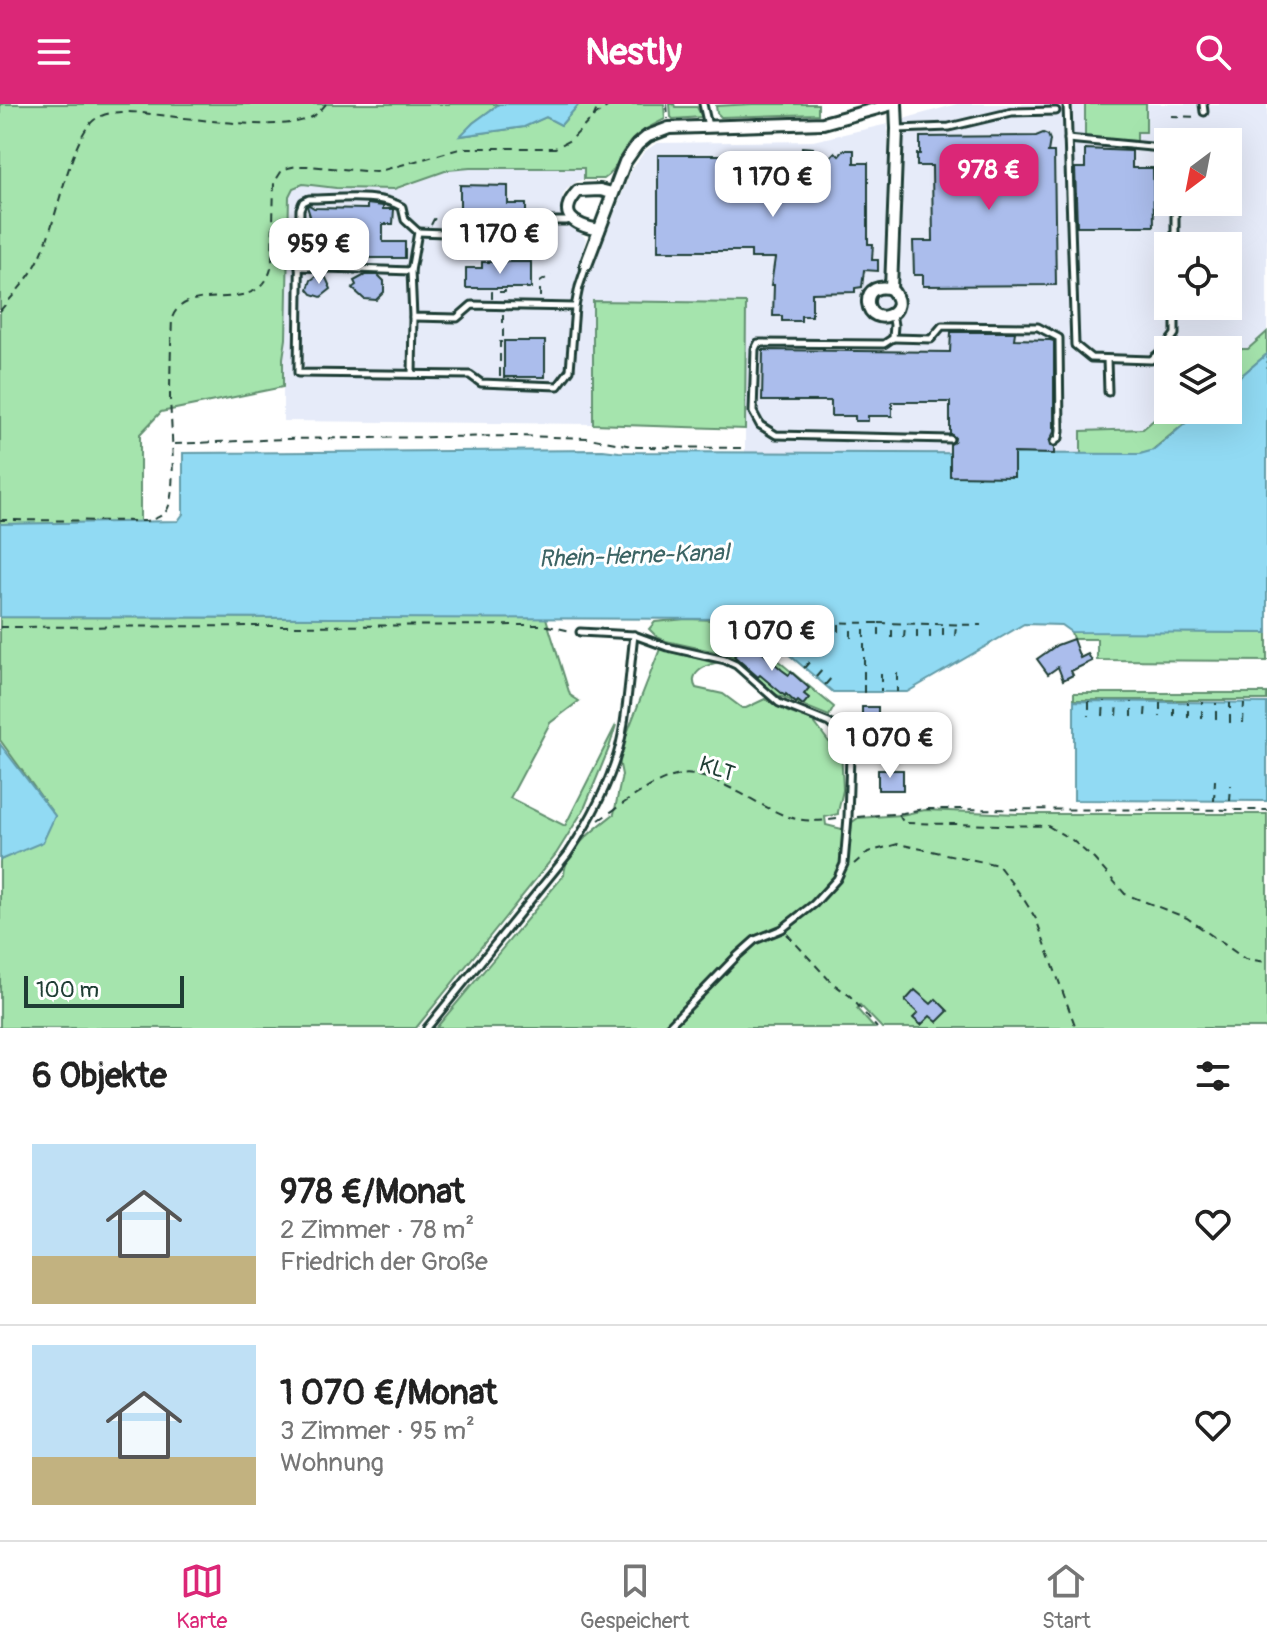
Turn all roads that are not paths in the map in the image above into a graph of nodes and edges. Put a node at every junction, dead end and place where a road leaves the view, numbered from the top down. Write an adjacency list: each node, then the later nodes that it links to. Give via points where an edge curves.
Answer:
1 (703, 104): 7 (lane)
2 (895, 104): 7 (street, via 823,123); 8 (street)
3 (1067, 104): 9 (lane)
4 (1203, 104): 6 (lane)
5 (1056, 111): 8 (lane)
6 (1204, 115)
7 (708, 126): 11 (street, via 669,128 648,136 625,162)
8 (897, 129): 20 (street)
9 (1068, 139): 10 (lane); 26 (lane, via 1075,345 1091,358)
10 (1154, 147)
11 (612, 193): 12 (street, via 578,191 567,208); 14 (street)
12 (571, 219): 13 (lane); 14 (street)
13 (526, 221)
14 (599, 230): 17 (street)
15 (418, 232): 16 (lane); 18 (lane, via 395,203 309,199 300,209); 19 (lane)
16 (471, 234)
17 (586, 265): 21 (lane)
18 (299, 267): 19 (lane); 27 (lane, via 298,373)
19 (411, 271): 23 (lane)
20 (891, 289): 22 (street, via 898,302); 22 (street, via 871,292 868,306 878,316)
21 (575, 307): 23 (lane, via 472,305 457,318); 27 (lane, via 570,370 558,386)
22 (892, 314): 25 (lane)
23 (413, 317): 27 (lane)
24 (1175, 320): 26 (lane, via 1175,334 1151,360)
25 (893, 338): 29 (lane, via 884,344 758,343 753,412 760,425 776,435); 30 (lane, via 931,339 942,326 956,326 1038,327 1059,338 1060,431)
26 (1107, 359): 28 (lane)
27 (412, 374)
28 (1108, 392)
29 (950, 439)
30 (1054, 442)
31 (580, 632): 32 (lane)
32 (634, 635): 33 (lane, via 622,737 584,829); 34 (lane, via 736,665 779,703 829,723 843,735 850,756 844,864 837,879 782,929 755,940)
33 (427, 1028)
34 (667, 1028)

